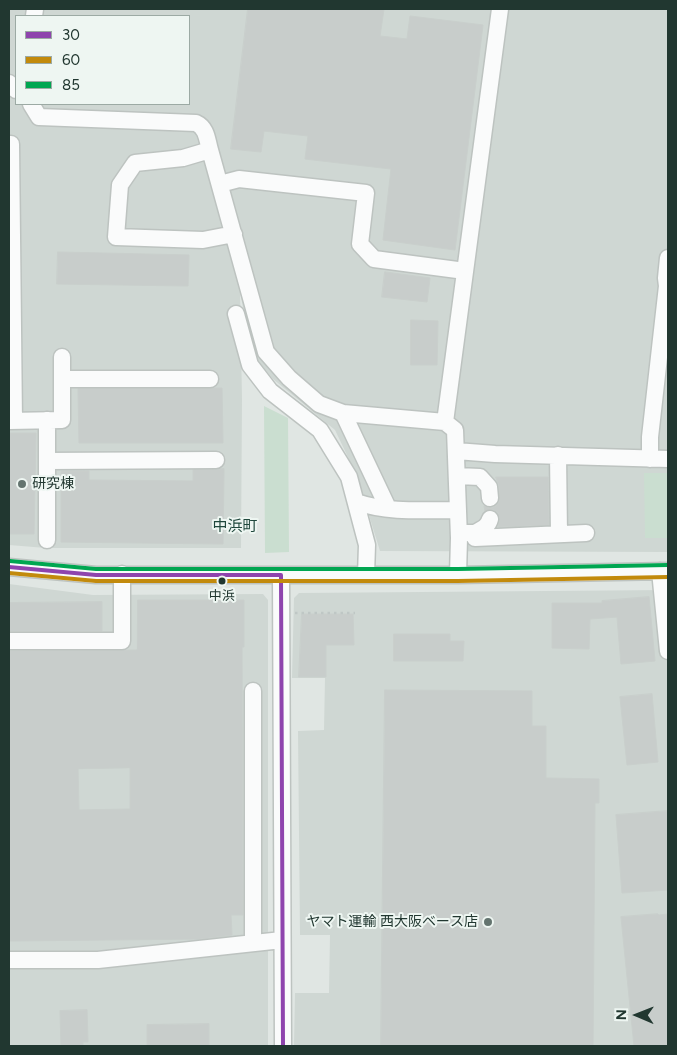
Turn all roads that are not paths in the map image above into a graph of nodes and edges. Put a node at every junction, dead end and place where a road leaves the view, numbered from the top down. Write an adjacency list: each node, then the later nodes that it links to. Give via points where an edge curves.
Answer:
1 (500, 9): 8 (street)
2 (32, 105): 4 (street, via 39,117 196,124 204,129)
3 (9, 144): 15 (street)
4 (210, 150): 5 (street); 6 (street, via 183,158 135,163 120,185 116,237 203,240)
5 (220, 184): 6 (street); 8 (street, via 239,179 366,194 360,244 374,260)
6 (234, 234): 13 (street, via 266,352 319,404)
7 (668, 258): 19 (street)
8 (465, 270): 16 (street)
9 (236, 314): 25 (street, via 250,365 270,391 320,430 348,477)
10 (62, 357): 11 (street)
11 (62, 379): 12 (street); 14 (street, via 62,420)
12 (210, 379)
13 (343, 412): 16 (street); 26 (street)
14 (47, 420): 15 (street); 22 (street)
15 (12, 421)
16 (446, 422): 17 (street, via 455,430)
17 (456, 451): 18 (street); 23 (street)
18 (558, 456): 19 (street); 31 (street)
19 (650, 459): 20 (street)
20 (668, 459)
21 (216, 460): 22 (street)
22 (47, 461): 32 (street)
23 (457, 476): 24 (street, via 480,477 489,487); 27 (street)
24 (490, 498)
25 (356, 502): 26 (street); 37 (street, via 367,545)
26 (388, 508): 27 (street)
27 (458, 510): 29 (street)
28 (490, 519): 29 (street, via 484,529)
29 (467, 533): 31 (street, via 475,538); 38 (street)
30 (586, 533): 31 (street)
31 (559, 534)
32 (47, 540)
33 (9, 567): 35 (street, via 96,575)
34 (664, 571): 38 (street); 40 (street)
35 (122, 574): 36 (street); 39 (street, via 122,641)
36 (281, 575): 37 (street); 42 (street)
37 (366, 575): 38 (street)
38 (458, 575)
39 (9, 641)
40 (668, 651)
41 (253, 691): 43 (street)
42 (282, 940): 43 (street); 45 (street)
43 (253, 943): 44 (street, via 98,960)
44 (9, 960)
45 (282, 1046)

